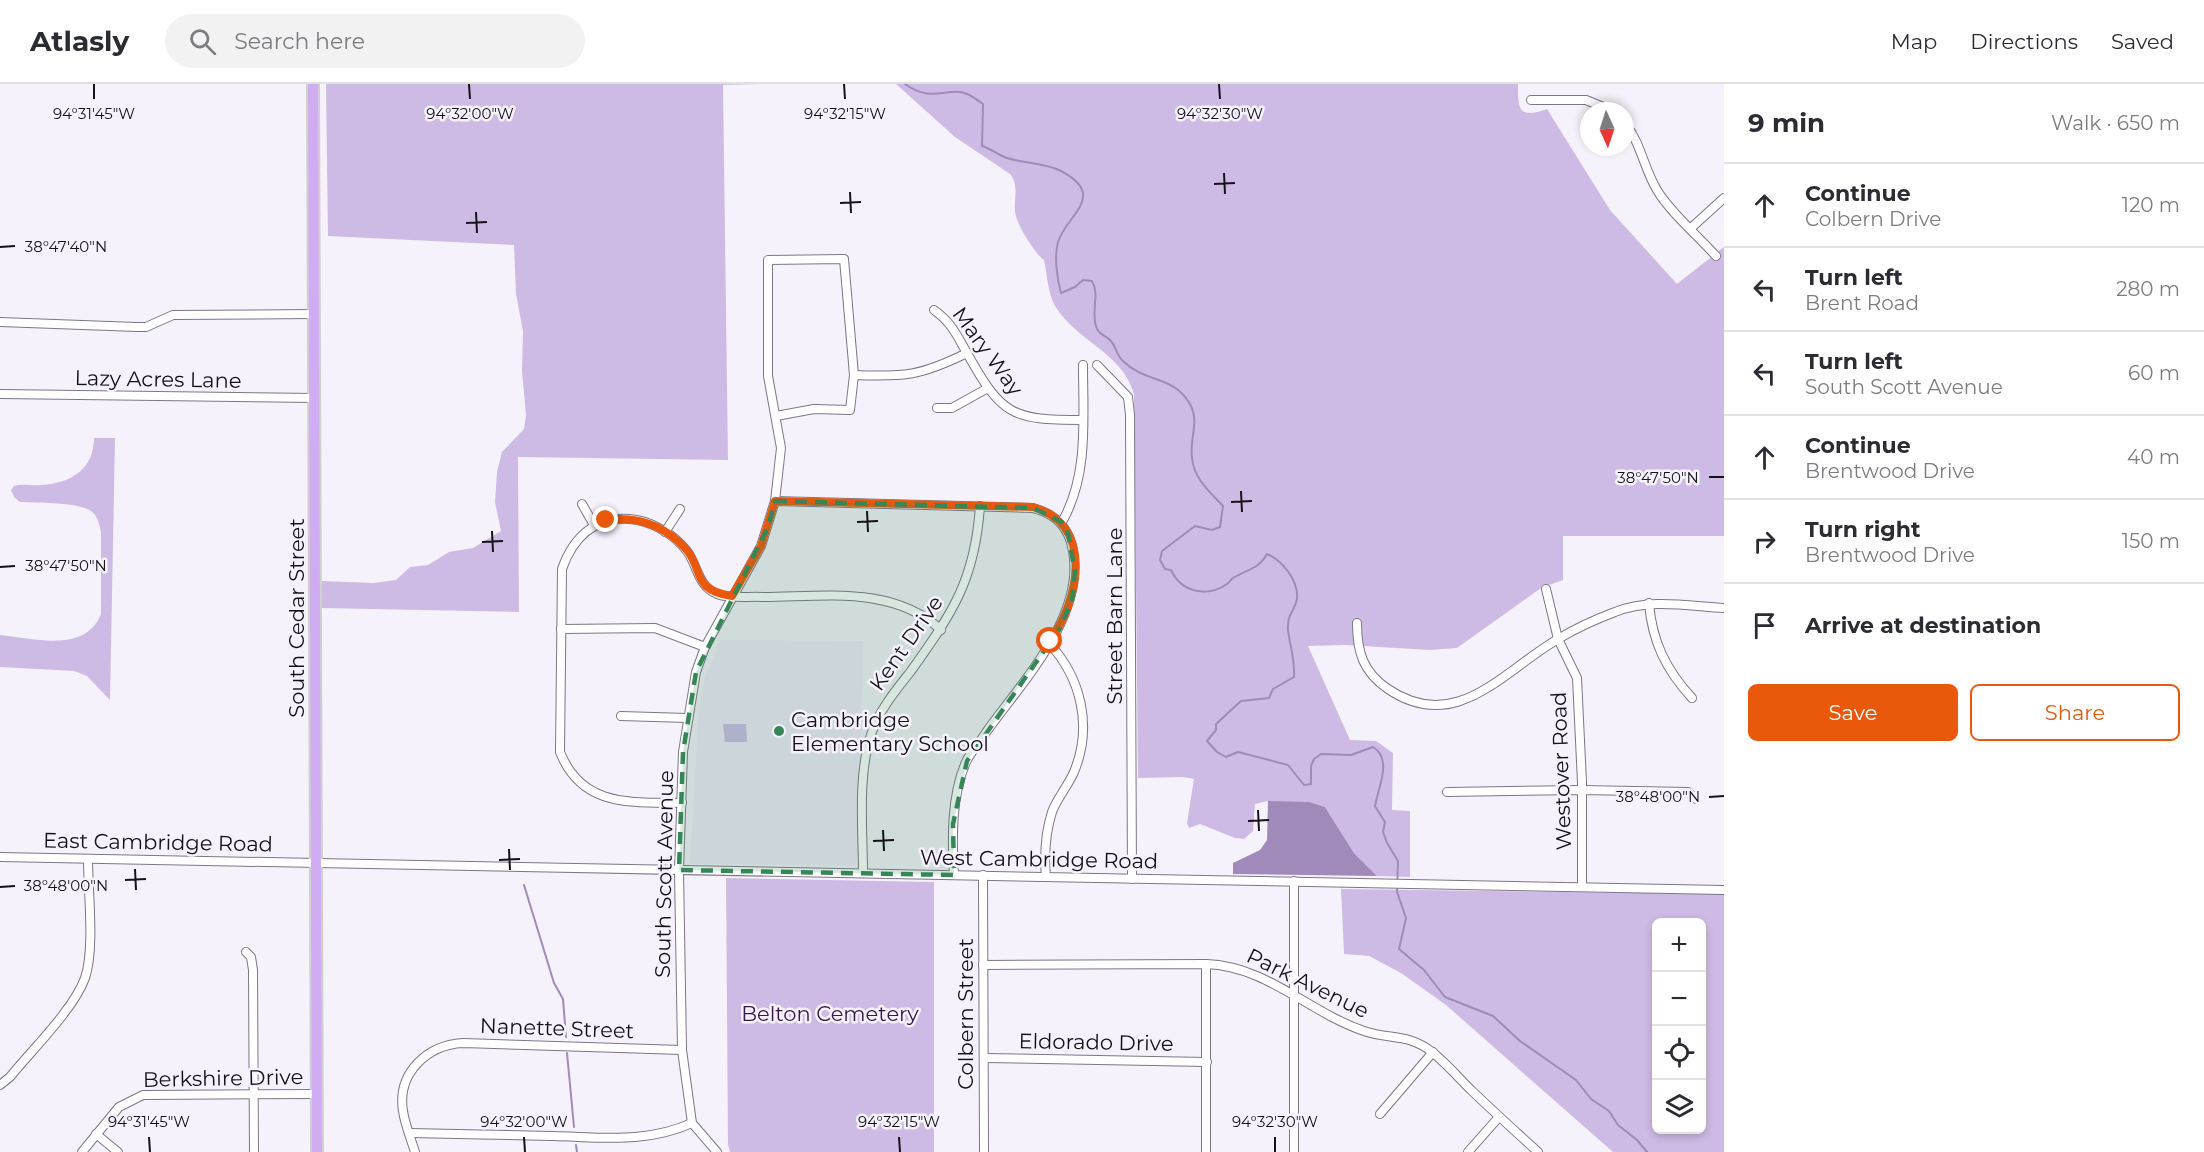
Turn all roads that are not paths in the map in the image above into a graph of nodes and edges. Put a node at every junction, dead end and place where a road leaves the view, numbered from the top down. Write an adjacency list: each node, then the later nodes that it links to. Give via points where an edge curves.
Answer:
1 (313, 84): 9 (main road, South Cedar Street)
2 (1531, 100): 3 (street)
3 (1591, 102)
4 (1634, 136): 6 (street, via 1658,193)
5 (1724, 198): 6 (street)
6 (1691, 228): 7 (street)
7 (1716, 256)
8 (934, 310): 11 (street, Mary Way, via 950,321)
9 (314, 314): 10 (street, via 173,315 146,327); 17 (main road, South Cedar Street)
10 (0, 322)
11 (967, 353): 14 (street, via 930,371 911,375); 15 (street, Mary Way)
12 (1083, 365): 20 (street)
13 (1097, 365): 53 (street, Street Barn Lane, via 1128,397 1130,415)
14 (854, 375): 19 (street, via 850,410 806,410); 19 (street, via 844,259 768,260 768,376)
15 (988, 388): 18 (street, via 952,408); 20 (street, Mary Way, via 999,402 1023,417)
16 (0, 394): 17 (street, Lazy Acres Lane)
17 (315, 398): 47 (main road, South Cedar Street)
18 (937, 408)
19 (776, 416): 21 (street, via 781,463)
20 (1083, 420): 25 (street, via 1078,484)
21 (775, 501): 23 (street); 29 (street, South Scott Avenue, via 755,559)
22 (582, 504): 26 (street)
23 (980, 506): 25 (street, via 1033,507); 34 (street, Kent Drive, via 971,568 961,595)
24 (680, 509): 27 (street)
25 (1062, 522): 36 (street, via 1072,546 1075,585 1067,614)
26 (594, 525): 27 (street, via 628,518); 33 (street, via 573,545 562,568)
27 (665, 532): 29 (street, via 687,550 702,582 717,594)
28 (1546, 589): 35 (street, Westover Road)
29 (732, 596): 34 (street, via 881,599 913,609); 37 (street, South Scott Avenue)
30 (1649, 603): 31 (street); 35 (street, via 1617,611); 38 (street, via 1659,650 1671,674)
31 (1724, 608)
32 (1357, 623): 35 (street, via 1359,656 1375,678 1396,694 1430,705 1455,704 1480,693)
33 (561, 629): 37 (street, via 655,628); 44 (street, via 560,752 569,770 598,795 626,802)
34 (940, 630): 49 (street, Kent Drive, via 884,708 871,734 864,765)
35 (1558, 639): 41 (street, Westover Road, via 1576,678)
36 (1049, 643): 50 (street, via 967,761 953,824); 52 (street, via 1078,689 1083,732 1076,767 1058,799 1048,828)
37 (705, 647): 40 (street, South Scott Avenue)
38 (1692, 698)
39 (621, 716): 40 (street)
40 (687, 718): 44 (street, South Scott Avenue)
41 (1582, 790): 42 (street); 43 (street, via 1688,792); 55 (street, Westover Road)
42 (1447, 792)
43 (1696, 799)
44 (682, 803): 48 (street, South Scott Avenue)
45 (0, 857): 46 (street, East Cambridge Road)
46 (88, 859): 47 (street, East Cambridge Road); 65 (street, via 89,956 85,977 75,998)
47 (316, 863): 48 (street, West Cambridge Road); 67 (main road, South Cedar Street)
48 (679, 870): 49 (street, West Cambridge Road); 61 (street, South Scott Avenue)
49 (863, 873): 50 (street, West Cambridge Road)
50 (954, 875): 51 (street, West Cambridge Road)
51 (983, 875): 52 (street, West Cambridge Road); 59 (street, Colbern Street)
52 (1046, 877): 53 (street, West Cambridge Road)
53 (1132, 879): 54 (street, West Cambridge Road)
54 (1294, 881): 55 (street, West Cambridge Road); 60 (street)
55 (1582, 886): 56 (street, West Cambridge Road)
56 (1724, 890)
57 (246, 952): 66 (street, via 253,970)
58 (1206, 964): 59 (street, Park Avenue); 60 (street, Park Avenue, via 1250,971); 64 (street)
59 (983, 965): 63 (street, Colbern Street)
60 (1292, 996): 62 (street, Park Avenue, via 1364,1031 1412,1039); 81 (street)
61 (682, 1050): 70 (street, South Scott Avenue); 71 (street, Nanette Street, via 463,1043 444,1046 417,1063 405,1082 402,1104)
62 (1433, 1052): 68 (street); 69 (street, Park Avenue)
63 (984, 1058): 64 (street, Eldorado Drive); 79 (street, Colbern Street)
64 (1207, 1062): 80 (street)
65 (0, 1085)
66 (254, 1094): 67 (street, Berkshire Drive); 72 (street, Berkshire Drive, via 143,1095 118,1107); 75 (street)
67 (316, 1094): 76 (main road, South Cedar Street)
68 (1380, 1114)
69 (1499, 1117): 82 (street); 83 (street, Park Avenue)
70 (692, 1123): 71 (street, via 653,1136 617,1140); 78 (street)
71 (410, 1132): 77 (street)
72 (96, 1134): 73 (street, Berkshire Drive); 74 (street)
73 (82, 1152)
74 (118, 1152)
75 (254, 1152)
76 (316, 1152)
77 (415, 1152)
78 (717, 1152)
79 (984, 1152)
80 (1206, 1152)
81 (1294, 1152)
82 (1468, 1152)
83 (1538, 1152)

